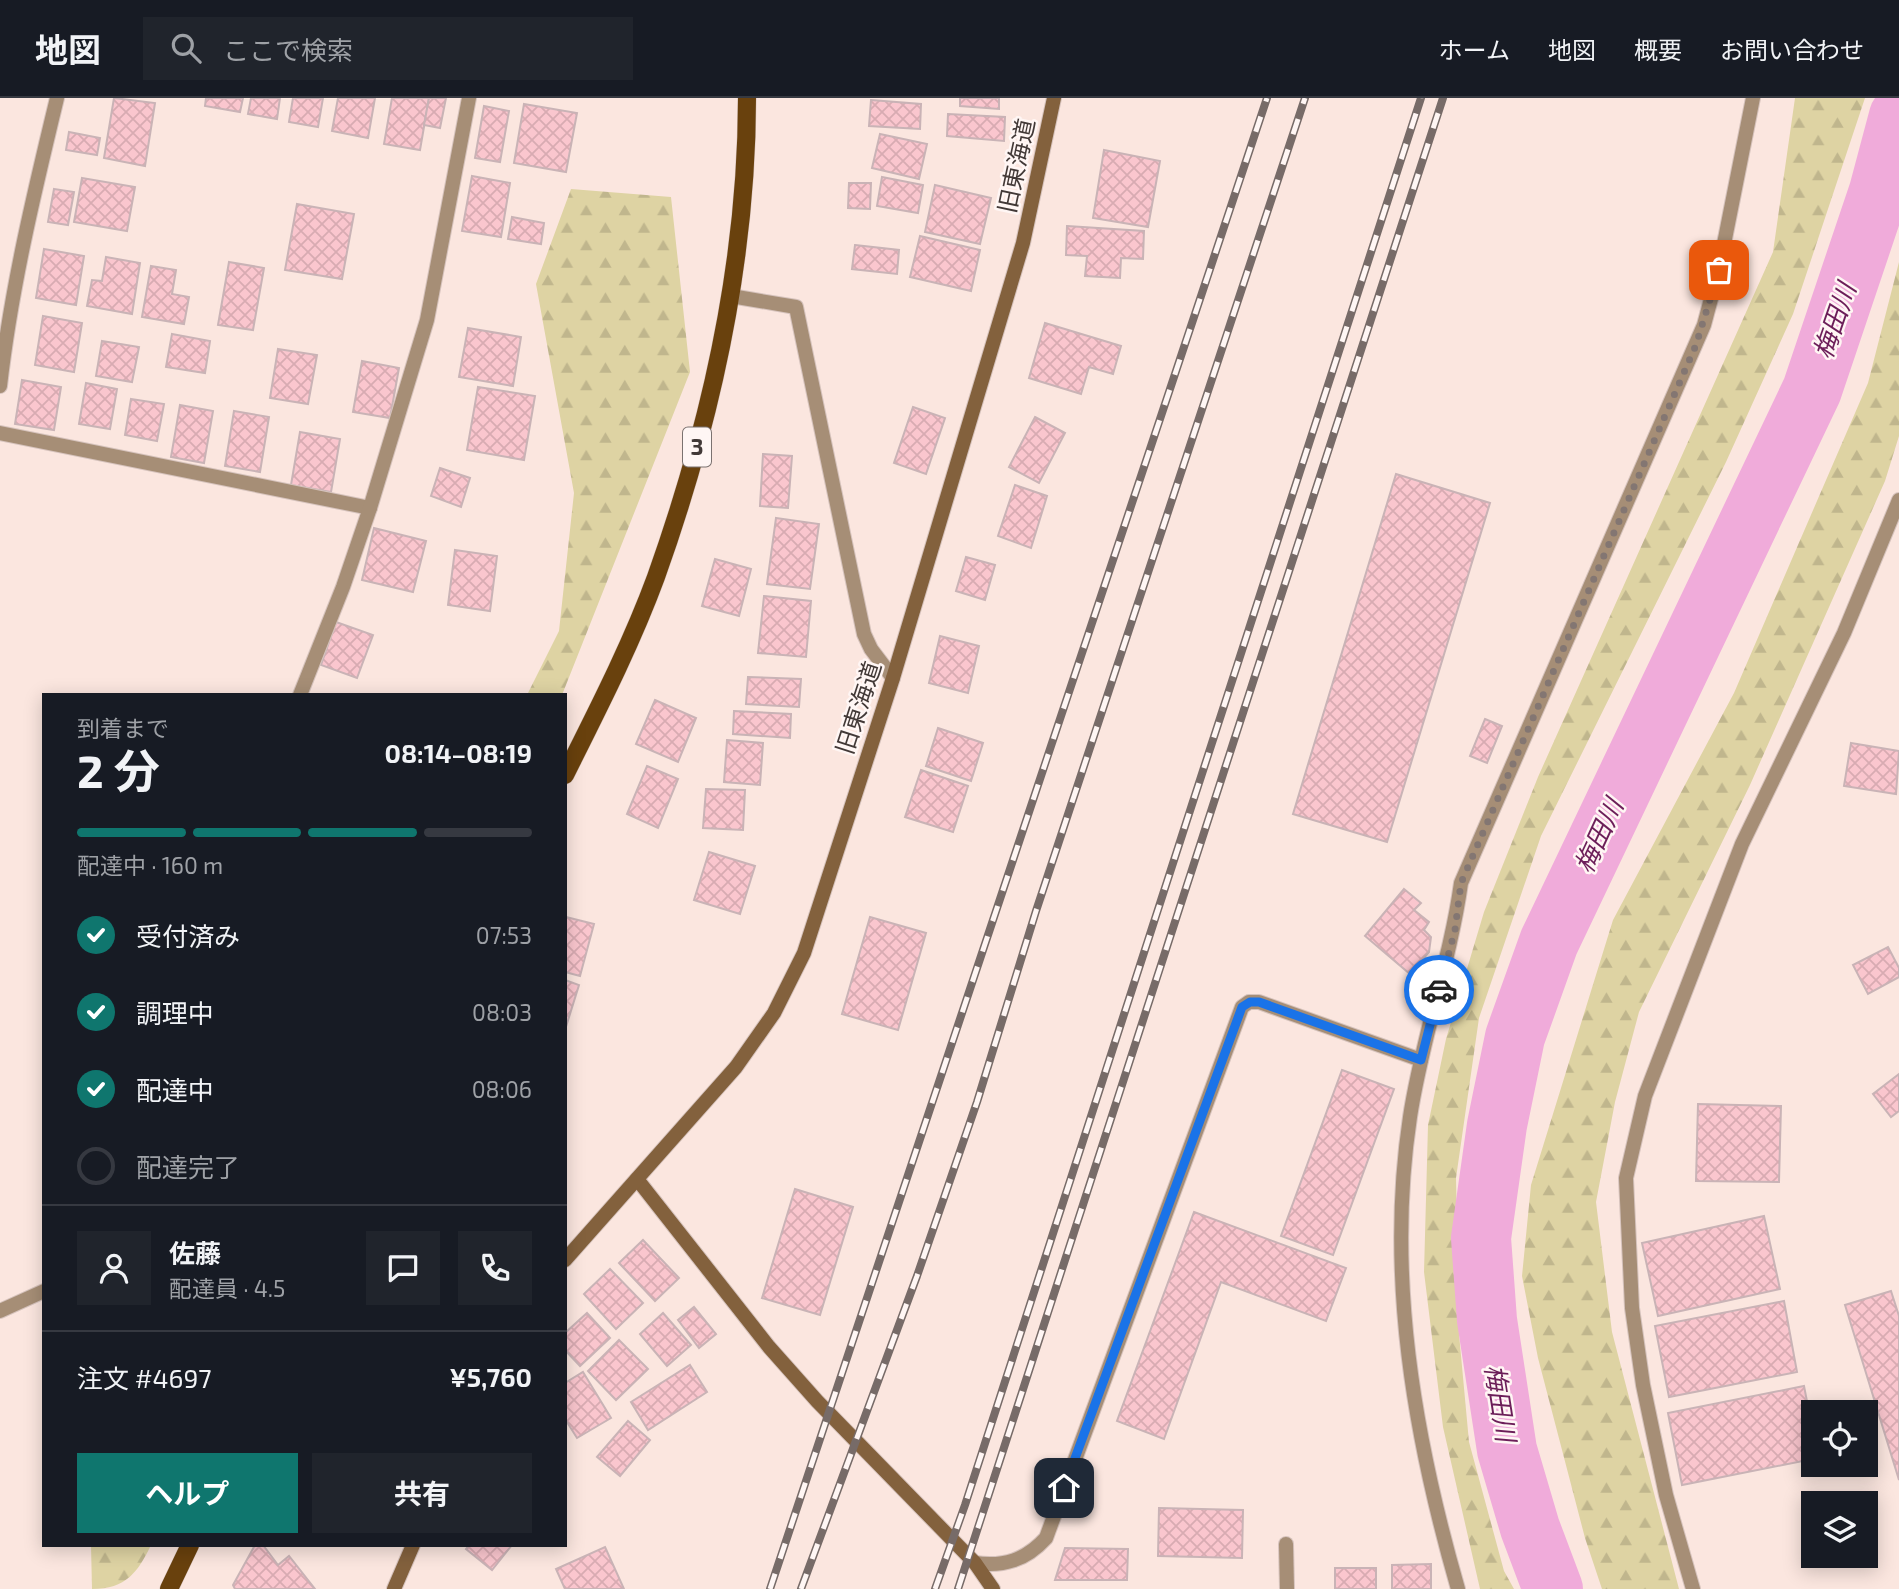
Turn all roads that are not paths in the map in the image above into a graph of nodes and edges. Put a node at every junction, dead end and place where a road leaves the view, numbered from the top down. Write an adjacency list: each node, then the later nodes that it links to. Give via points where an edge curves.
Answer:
1 (57, 98): 7 (street, via 32,205)
2 (469, 98): 10 (street, via 427,320)
3 (747, 98): 6 (main road, 3, via 741,218)
4 (1054, 98): 11 (street, 旧東海道, via 1023,243)
5 (1753, 98): 14 (street, via 1704,326 1461,883 1455,930)
6 (731, 296): 11 (street, via 796,307 864,634); 13 (main road, 3, via 699,440 655,580)
7 (0, 386)
8 (0, 433): 10 (street)
9 (1899, 500): 28 (street, via 1844,633 1742,844 1645,1096 1626,1178 1632,1308 1643,1385 1665,1495)
10 (370, 508): 12 (street)
11 (893, 678): 15 (street, 旧東海道, via 790,984 736,1067)
12 (300, 693)
13 (567, 771)
14 (1421, 1060): 22 (street, via 1259,1002 1242,1007 1046,1538 1014,1561); 27 (street, via 1410,1118 1400,1228 1404,1314 1434,1505)
15 (637, 1179): 16 (street, 旧東海道); 22 (street, via 769,1347)
16 (567, 1258)
17 (42, 1292): 18 (street)
18 (0, 1311)
19 (1286, 1544): 26 (street)
20 (189, 1547): 23 (main road)
21 (412, 1547): 24 (street)
22 (975, 1563): 25 (street)
23 (169, 1589)
24 (394, 1589)
25 (993, 1589)
26 (1287, 1589)
27 (1458, 1589)
28 (1693, 1589)

